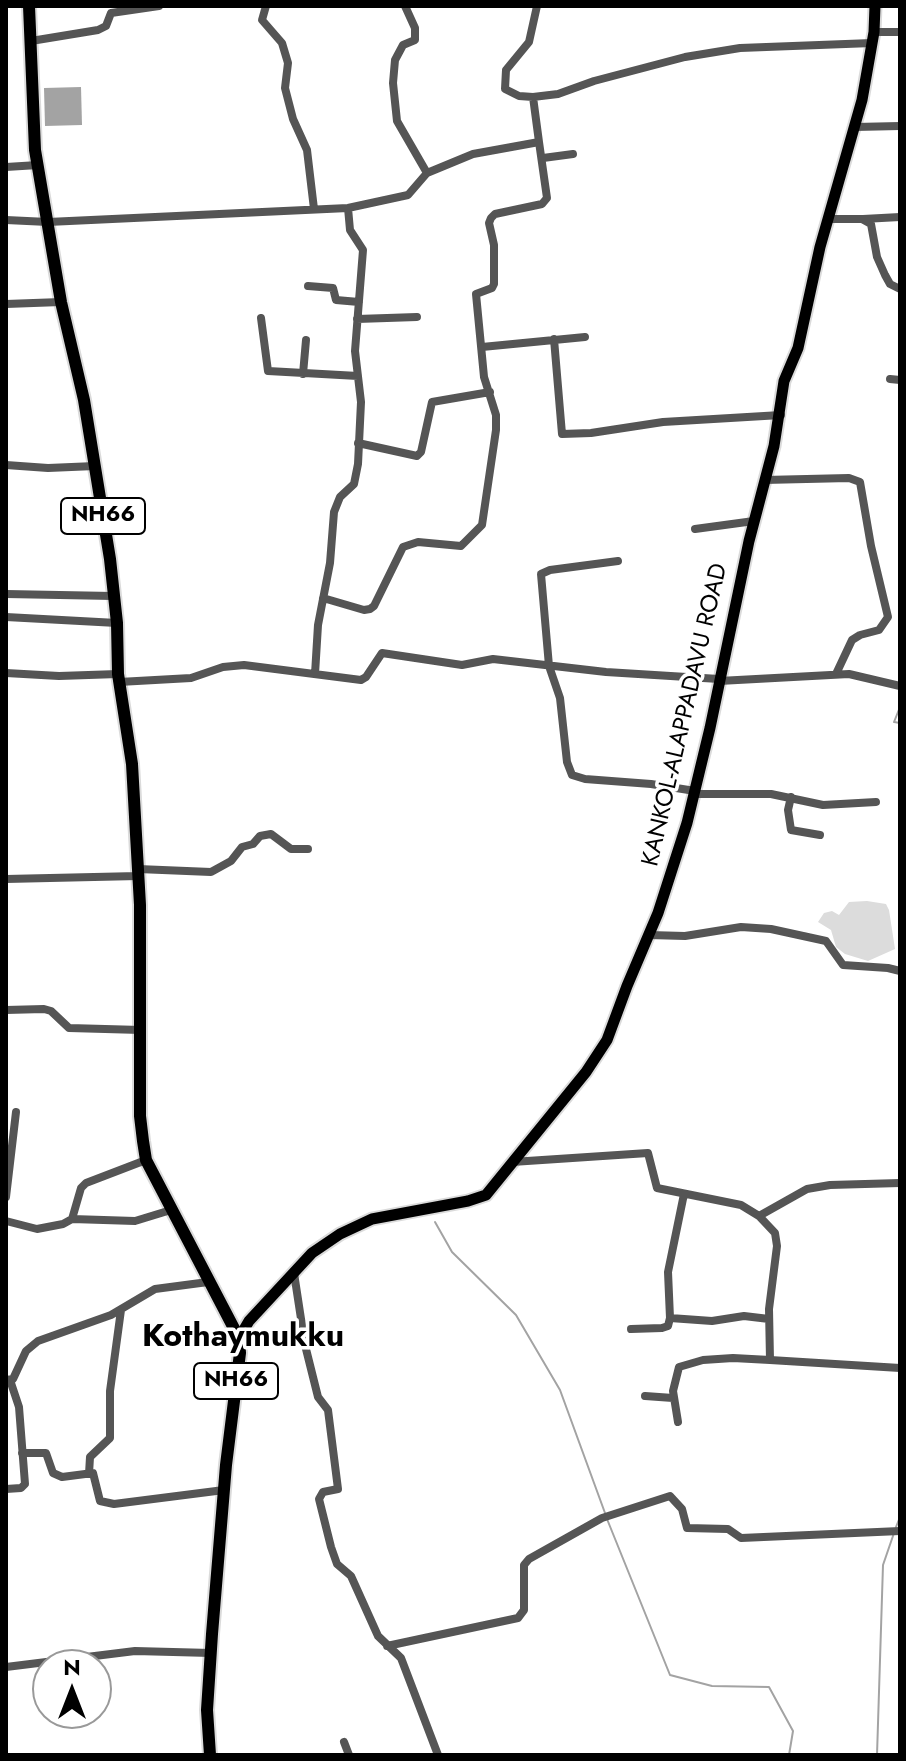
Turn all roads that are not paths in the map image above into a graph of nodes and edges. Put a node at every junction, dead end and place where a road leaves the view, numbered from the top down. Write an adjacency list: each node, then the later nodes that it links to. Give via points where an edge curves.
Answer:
1 (29, 6): 9 (highway, NH66)
2 (159, 6): 9 (street, via 111,13 98,30)
3 (266, 6): 20 (street, via 262,20 282,43 288,63 285,88 307,150)
4 (405, 6): 18 (street, via 415,40 403,45 395,60 397,121)
5 (537, 6): 10 (street, via 529,42 506,70 505,89)
6 (875, 6): 8 (main road, KANKOL-ALAPPADAVU ROAD)
7 (900, 32): 8 (street)
8 (873, 37): 10 (street, via 685,57); 12 (main road, KANKOL-ALAPPADAVU ROAD)
9 (31, 41): 16 (highway, NH66)
10 (533, 97): 13 (street)
11 (900, 126): 12 (street)
12 (855, 127): 22 (main road, KANKOL-ALAPPADAVU ROAD)
13 (539, 142): 15 (street); 18 (street, via 473,154)
14 (573, 154): 15 (street)
15 (543, 158): 37 (street, via 547,198 542,204 495,214 489,223 494,284 476,294)
16 (38, 165): 17 (street); 25 (highway, NH66)
17 (6, 167)
18 (427, 173): 19 (street, via 408,195)
19 (348, 208): 20 (street); 29 (street, via 350,230 363,250)
20 (314, 209): 25 (street)
21 (900, 217): 23 (street)
22 (828, 219): 23 (street); 43 (main road, KANKOL-ALAPPADAVU ROAD, via 798,348 784,381)
23 (862, 219): 27 (street, via 871,224 885,275)
24 (6, 220): 25 (street)
25 (48, 222): 28 (highway, NH66)
26 (308, 286): 29 (street, via 328,286 336,300)
27 (900, 289)
28 (61, 302): 30 (street); 46 (highway, NH66)
29 (359, 302): 33 (street)
30 (6, 304)
31 (417, 317): 33 (street)
32 (261, 318): 38 (street, via 268,371)
33 (357, 319): 39 (street)
34 (585, 337): 35 (street)
35 (554, 339): 37 (street); 43 (street, via 562,434)
36 (306, 340): 38 (street)
37 (482, 347): 42 (street)
38 (303, 374): 39 (street)
39 (358, 376): 44 (street)
40 (890, 379): 41 (street)
41 (900, 380)
42 (490, 392): 44 (street, via 432,402 417,456); 53 (street, via 496,430 482,525 461,546 418,542 403,547 370,609)
43 (781, 415): 47 (main road, KANKOL-ALAPPADAVU ROAD)
44 (358, 443): 53 (street, via 354,484 334,512)
45 (6, 465): 46 (street)
46 (95, 466): 52 (highway, NH66)
47 (764, 480): 48 (main road, KANKOL-ALAPPADAVU ROAD); 59 (street, via 860,482 888,617 879,630 852,640)
48 (754, 521): 49 (street); 61 (main road, KANKOL-ALAPPADAVU ROAD)
49 (695, 529)
50 (618, 561): 56 (street, via 541,574)
51 (6, 594): 52 (street)
52 (113, 596): 55 (highway, NH66)
53 (323, 598): 58 (street)
54 (6, 617): 55 (street)
55 (117, 623): 60 (highway, NH66)
56 (549, 666): 58 (street, via 493,659 462,665 382,653 361,680); 61 (street); 63 (street, via 560,698 572,775)
57 (6, 673): 60 (street)
58 (315, 674): 60 (street, via 244,665 191,678)
59 (836, 674): 61 (street); 62 (street)
60 (118, 678): 68 (highway, NH66, via 132,764)
61 (719, 680): 63 (main road, KANKOL-ALAPPADAVU ROAD)
62 (900, 686)
63 (695, 792): 64 (street); 70 (main road, KANKOL-ALAPPADAVU ROAD)
64 (791, 797): 65 (street, via 823,805); 66 (street, via 791,830)
65 (876, 802)
66 (820, 835)
67 (308, 849): 68 (street, via 291,849 271,834 242,847 211,872)
68 (138, 872): 69 (street); 73 (highway, NH66)
69 (6, 879)
70 (649, 935): 71 (street, via 771,929 826,941 843,965); 76 (main road, KANKOL-ALAPPADAVU ROAD, via 599,1055)
71 (900, 971)
72 (6, 1010): 73 (street, via 44,1009 69,1028)
73 (141, 1030): 75 (highway, NH66, via 140,1116)
74 (16, 1112): 77 (street)
75 (146, 1160): 81 (highway, NH66); 83 (street, via 86,1183)
76 (512, 1162): 79 (street, via 648,1153 657,1188); 85 (main road, KANKOL-ALAPPADAVU ROAD, via 486,1195 372,1219 312,1253)
77 (7, 1171): 80 (street)
78 (900, 1183): 82 (street, via 807,1189)
79 (684, 1194): 82 (street, via 741,1205); 88 (street, via 668,1272)
80 (6, 1197)
81 (171, 1210): 83 (street, via 135,1221); 86 (highway, NH66)
82 (759, 1216): 89 (street, via 775,1233 777,1246)
83 (72, 1219): 84 (street, via 46,1229)
84 (6, 1221)
85 (294, 1273): 91 (main road, KANKOL-ALAPPADAVU ROAD); 103 (street, via 305,1345 318,1397 328,1410 338,1489 323,1492 319,1499 337,1564 351,1576)
86 (208, 1282): 87 (street, via 155,1289); 91 (highway, NH66)
87 (121, 1310): 94 (street, via 38,1341); 99 (street, via 110,1391 110,1438 90,1457)
88 (670, 1318): 89 (street); 90 (street, via 662,1328)
89 (769, 1319): 92 (street)
90 (631, 1329)
91 (239, 1338): 101 (highway, NH66)
92 (770, 1360): 93 (street); 96 (street, via 703,1360 679,1367)
93 (900, 1368)
94 (8, 1380): 98 (street, via 19,1407)
95 (645, 1396): 96 (street)
96 (673, 1398): 97 (street)
97 (678, 1422)
98 (22, 1453): 99 (street, via 46,1453 53,1473 62,1477); 100 (street, via 25,1484)
99 (89, 1474): 101 (street, via 93,1473 100,1501 114,1504)
100 (6, 1489)
101 (224, 1490): 104 (highway, NH66)
102 (897, 1531): 103 (street, via 741,1538 728,1529 687,1528 682,1509 670,1496 606,1517 526,1562 524,1610 518,1618)
103 (387, 1646): 109 (street, via 401,1658)
104 (211, 1653): 105 (street, via 135,1651); 107 (highway, NH66)
105 (6, 1667)
106 (344, 1742): 108 (street)
107 (210, 1755)
108 (349, 1755)
109 (438, 1755)

